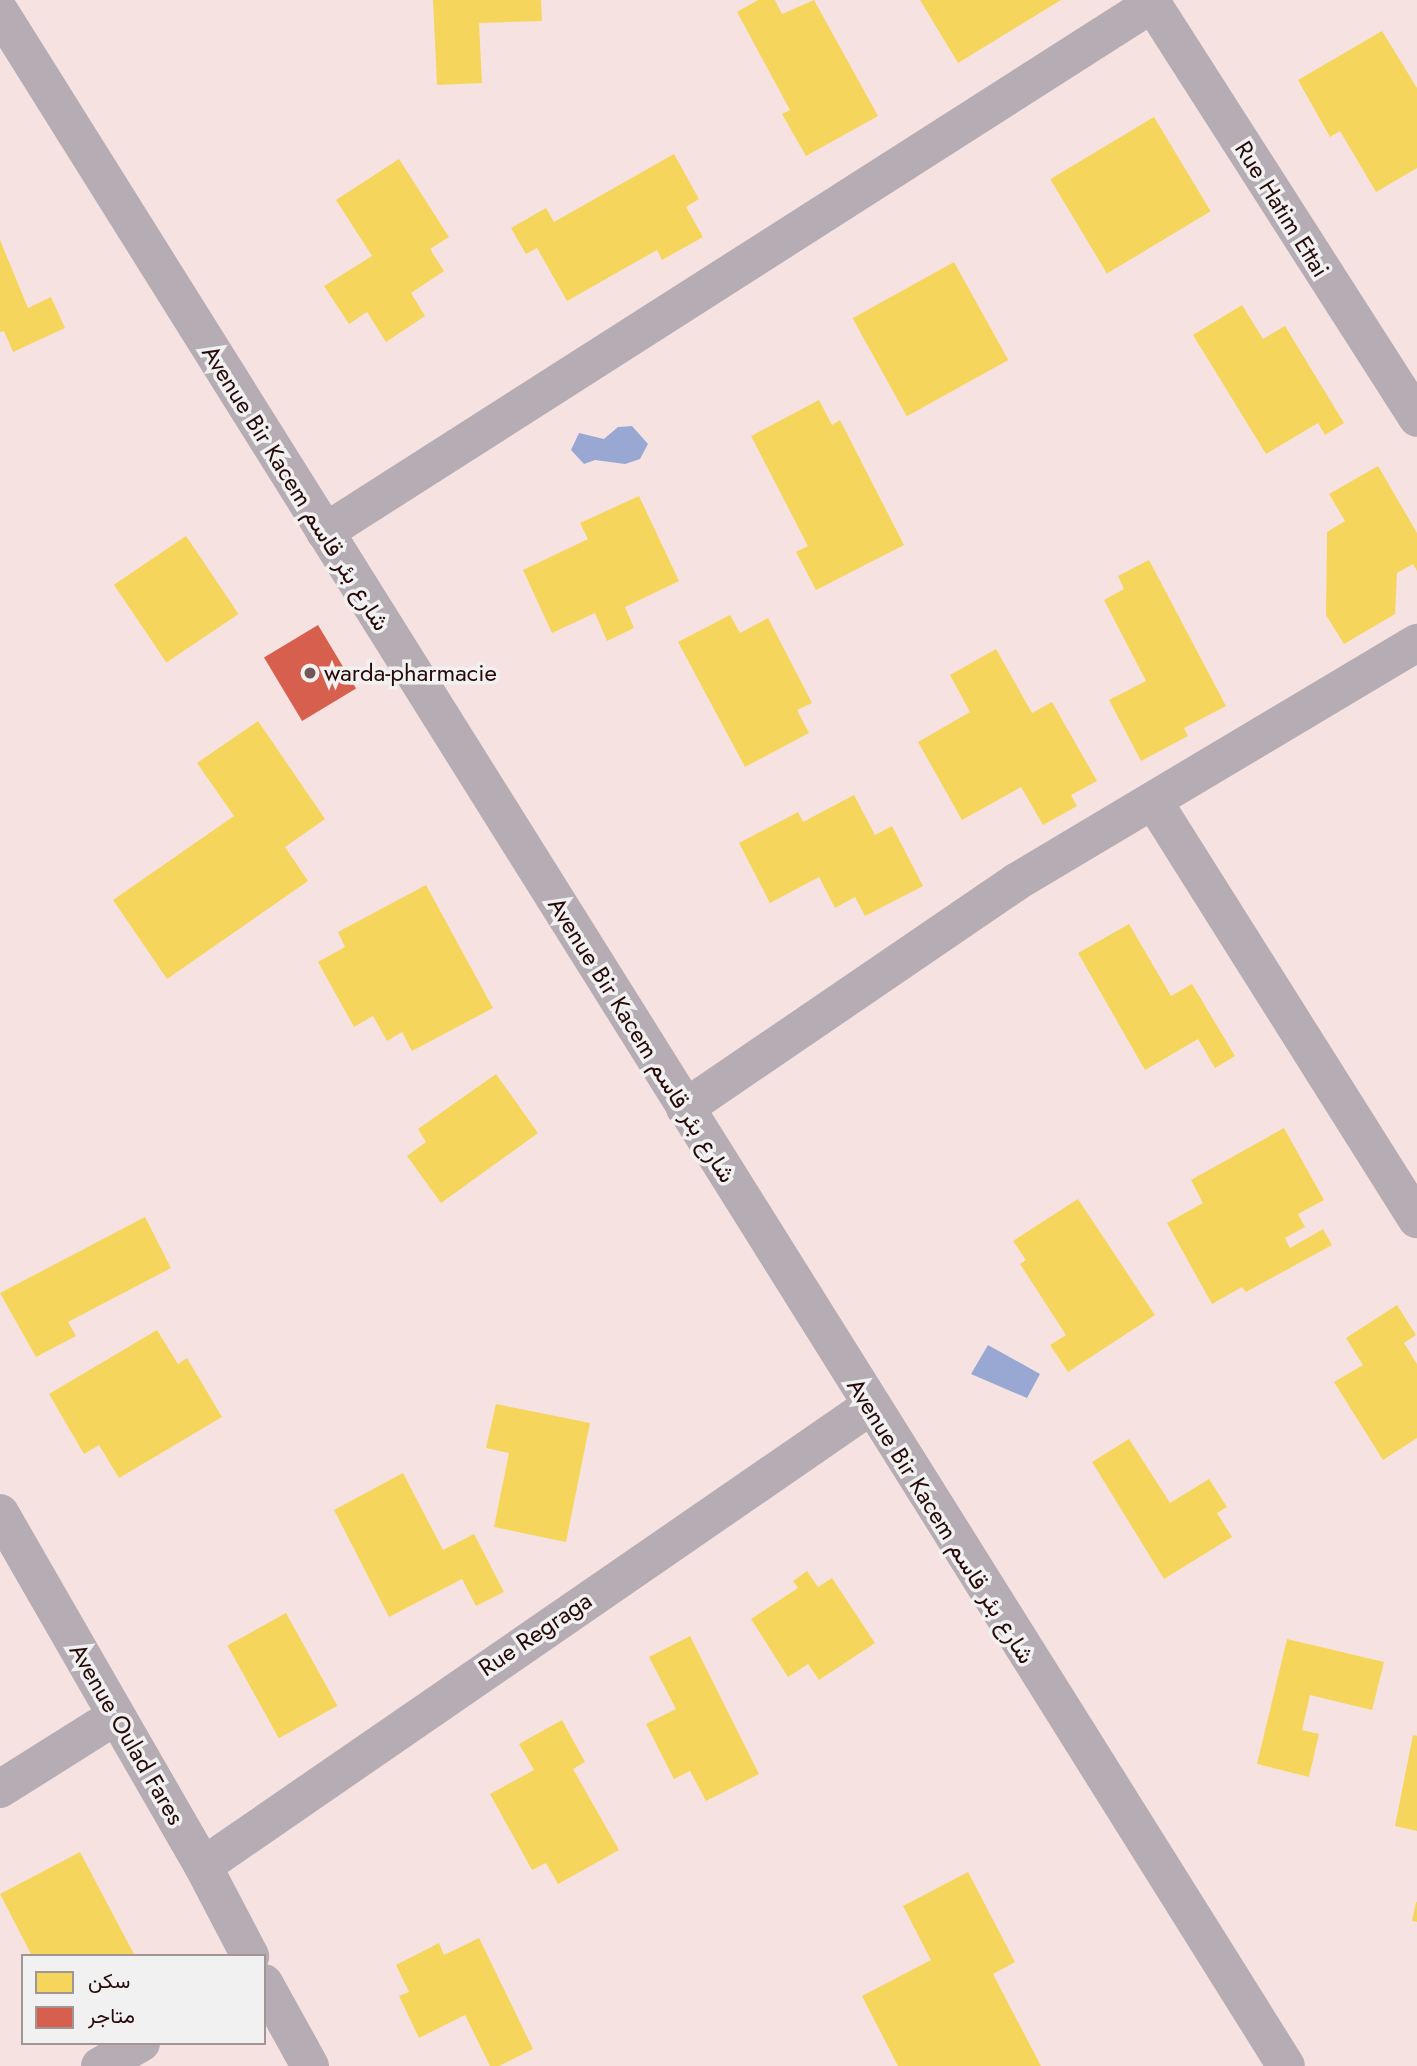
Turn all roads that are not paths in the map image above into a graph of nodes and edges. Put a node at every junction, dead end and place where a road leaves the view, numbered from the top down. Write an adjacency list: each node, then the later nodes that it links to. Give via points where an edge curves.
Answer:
1 (1151, 2): 3 (street, Rue Hatim Ettai); 4 (street)
2 (0, 12): 4 (street, Avenue Bir Kacem شارع بئر قاسم)
3 (1417, 418)
4 (325, 532): 7 (street, Avenue Bir Kacem شارع بئر قاسم)
5 (1417, 643): 6 (street)
6 (1154, 802): 7 (street, via 1016,882); 8 (street)
7 (685, 1108): 9 (street, Avenue Bir Kacem شارع بئر قاسم)
8 (1417, 1219)
9 (869, 1407): 13 (street, Rue Regraga); 19 (street, Avenue Bir Kacem شارع بئر قاسم)
10 (0, 1513): 11 (street, Avenue Oulad Fares)
11 (116, 1716): 12 (street); 13 (street, Avenue Oulad Fares)
12 (0, 1788)
13 (203, 1866): 14 (street, Avenue Oulad Fares)
14 (249, 1954)
15 (266, 1987): 18 (street)
16 (137, 2045): 17 (street)
17 (100, 2066)
18 (310, 2066)
19 (1286, 2066)

